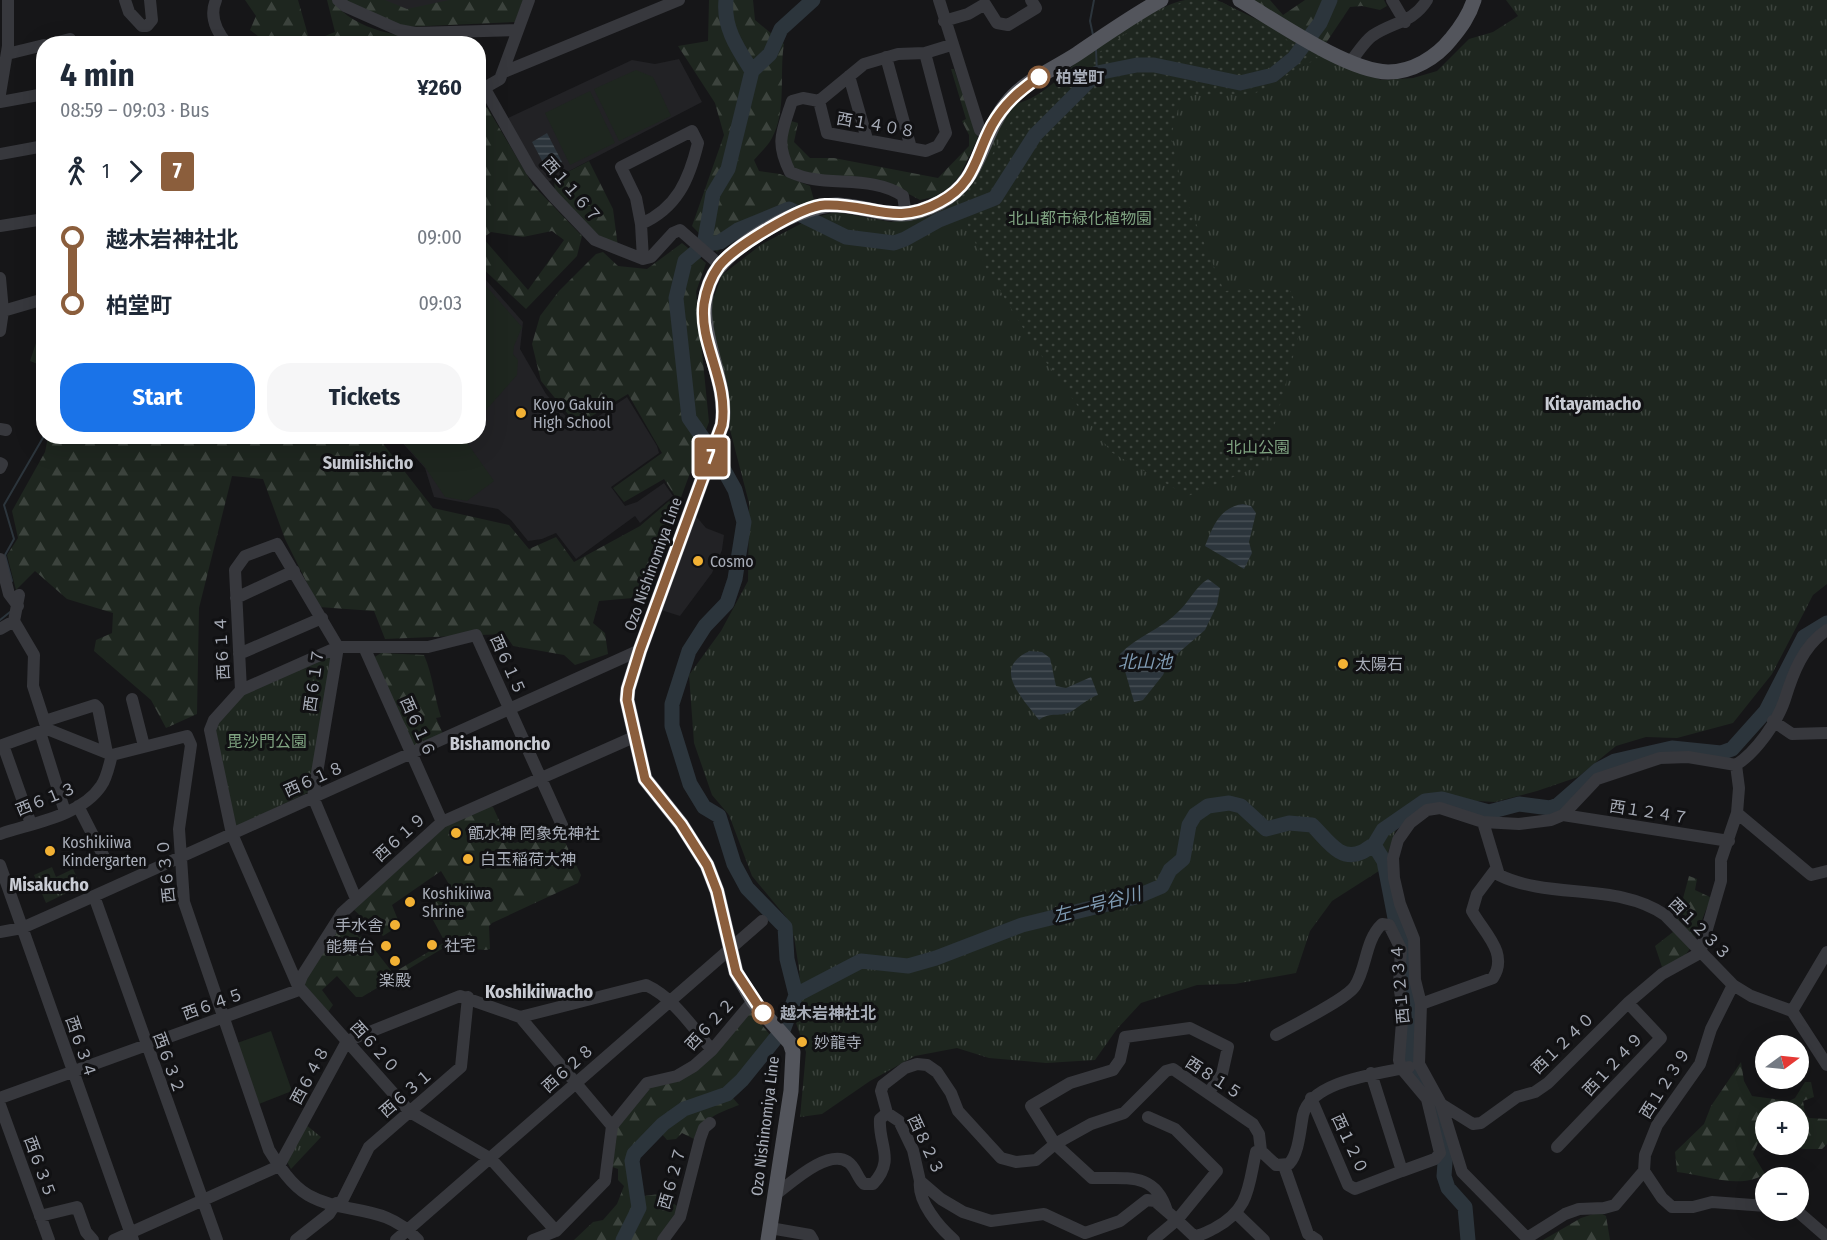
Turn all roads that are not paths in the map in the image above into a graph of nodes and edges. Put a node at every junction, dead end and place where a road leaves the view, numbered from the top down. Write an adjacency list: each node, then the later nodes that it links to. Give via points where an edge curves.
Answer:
1 (8, 0): 23 (street)
2 (125, 0): 3 (street, via 129,12 142,26 152,20)
3 (150, 0)
4 (216, 0): 19 (street, via 212,16)
5 (338, 0): 18 (street, via 399,30 415,33)
6 (529, 0): 18 (street)
7 (679, 0): 26 (street)
8 (939, 0): 16 (street)
9 (1031, 0): 15 (street, via 1036,8 1008,25 997,23)
10 (1161, 0): 34 (main road, Ozo Nishinomiya Line, via 1018,91)
11 (1240, 0): 25 (main road)
12 (1392, 0): 17 (street)
13 (1427, 0): 17 (street, via 1420,12)
14 (1474, 0): 25 (main road, via 1464,23 1446,46 1420,64 1386,72)
15 (984, 2): 16 (street, via 968,14)
16 (944, 21): 20 (street)
17 (1405, 22): 25 (street, via 1372,36)
18 (518, 30): 26 (street)
19 (220, 36)
20 (951, 45): 22 (street, 西１４０８); 34 (street, via 980,130)
21 (36, 47): 23 (street)
22 (925, 53): 24 (street, 西１４０８); 37 (street, 西１４０８, via 946,133 938,146 926,151)
23 (7, 54): 29 (street)
24 (886, 57): 27 (street, 西１４０８, via 864,64); 37 (street)
25 (1350, 62)
26 (504, 72): 28 (street, via 500,80)
27 (849, 76): 32 (street, 西１４０８); 35 (street)
28 (486, 88)
29 (0, 94)
30 (36, 95): 33 (street)
31 (486, 97): 43 (street, 西１１６７, via 531,170 595,240)
32 (819, 101): 35 (street, 西１４０８, via 826,133); 39 (street, via 792,101 780,152 790,172 812,179 848,180 895,190 903,196)
33 (0, 102)
34 (987, 136): 39 (main road, Ozo Nishinomiya Line, via 975,169 961,187 940,202)
35 (867, 139): 37 (street, 西１４０８)
36 (36, 147): 38 (street)
37 (910, 148)
38 (0, 154)
39 (906, 215): 44 (main road, Ozo Nishinomiya Line, via 821,206 790,219)
40 (36, 220): 42 (street)
41 (641, 224): 41 (street, via 662,215 680,192 693,166 698,143 692,131 621,167 636,198); 43 (street)
42 (0, 226)
43 (643, 259): 44 (street, via 662,249 673,233 680,231)
44 (716, 262): 58 (main road, Ozo Nishinomiya Line, via 704,312 723,392 723,415)
45 (0, 278): 47 (street)
46 (36, 303): 47 (street)
47 (1, 320)
48 (277, 544): 50 (street, 西６１７); 51 (street, 西６１４, via 245,556 235,570)
49 (0, 559): 53 (street, via 15,599)
50 (294, 571): 51 (street); 52 (street, 西６１７)
51 (236, 598): 59 (street, 西６１４)
52 (322, 618): 56 (street, 西６１７); 59 (street)
53 (14, 621): 54 (street); 64 (street, via 34,655 32,675)
54 (0, 629)
55 (1827, 630): 63 (street, via 1813,639 1788,683 1785,700)
56 (338, 647): 57 (street, 西６１５); 60 (street, 西６１５); 73 (street, 西６１７)
57 (364, 647): 62 (street, 西６１５, via 428,647 476,635); 70 (street, 西６１６)
58 (640, 650): 62 (street, 西６１８); 66 (main road, Ozo Nishinomiya Line, via 628,689)
59 (239, 654): 60 (street, 西６１４)
60 (241, 690): 82 (street, 西６１４, via 210,730)
61 (132, 699): 68 (street)
62 (510, 709): 70 (street, 西６１８); 72 (street, 西６１５)
63 (1773, 721): 65 (street, via 1792,734); 71 (street, via 1750,756)
64 (44, 727): 67 (street); 69 (street); 69 (street, via 95,705); 75 (street)
65 (1827, 733)
66 (634, 737): 72 (street, 西６１９); 95 (main road, Ozo Nishinomiya Line, via 649,787 681,824 712,877)
67 (1, 746): 80 (street)
68 (144, 746): 69 (street, 西６３０); 85 (street, 西６３０, via 187,736 191,745)
69 (110, 754): 74 (street, 西６１３, via 103,784)
70 (412, 754): 73 (street, 西６１８); 78 (street, 西６１６)
71 (1736, 765): 76 (street); 77 (street, via 1688,757 1660,758 1634,765 1598,779)
72 (540, 778): 78 (street, 西６１９); 83 (street, 西６１５)
73 (312, 797): 82 (street, 西６１８); 91 (street)
74 (78, 807): 75 (street, 西６１３); 86 (street)
75 (65, 812): 80 (street, 西６１３)
76 (1737, 813): 84 (street); 89 (street, via 1812,875)
77 (1563, 815): 79 (street, 西１２３４, via 1519,824); 84 (street, 西１２４７)
78 (442, 822): 91 (street, 西６１９)
79 (1483, 822): 88 (street); 103 (street, 西１２３４, via 1440,808 1427,810 1398,840 1393,858 1394,878 1414,939 1414,980)
80 (30, 824): 81 (street, 西６１３)
81 (0, 834)
82 (232, 834): 85 (street, 西６１８); 98 (street, 西６２０)
83 (566, 834)
84 (1729, 841): 96 (street)
85 (179, 856): 90 (street, 西６１８); 107 (street, 西６３０, via 184,902)
86 (104, 857)
87 (0, 865): 93 (street, 西６３４)
88 (1496, 870): 96 (street, 西１２３３, via 1507,879 1532,885 1653,906); 103 (street, via 1478,894 1472,910 1499,953 1500,967 1493,978)
89 (1827, 871)
90 (94, 896): 93 (street, 西６１８); 110 (street, 西６３２)
91 (356, 899): 98 (street, 西６１９, via 342,913)
92 (762, 921): 95 (street, 西６２８)
93 (22, 928): 94 (street, 西６１８); 115 (street, 西６３４)
94 (0, 932)
95 (730, 948): 101 (street, 西６２８); 104 (main road, Ozo Nishinomiya Line, via 736,972)
96 (1700, 952): 99 (street, 西１２３３); 102 (street, 西１２４０, via 1662,974)
97 (1827, 952): 105 (street)
98 (298, 986): 107 (street, 西６４５, via 296,992); 109 (street, 西６２０)
99 (1733, 986): 105 (street, 西１２３３); 134 (street, 西１２３９, via 1711,1029 1700,1064 1657,1125 1645,1155)
100 (468, 997): 106 (street); 109 (street, 西６４８, via 460,996); 123 (street, 西６３１, via 461,1067)
101 (670, 1000): 106 (street, via 646,985); 111 (street); 117 (street, 西６２８)
102 (1628, 1003): 121 (street, 西１２４０, via 1548,1083 1535,1092 1517,1096 1481,1123 1473,1124); 129 (street, 西１２４９, via 1661,1038)
103 (1421, 1004): 114 (street, 西１２３４)
104 (758, 1007): 111 (street, 西６２２); 137 (main road, Ozo Nishinomiya Line, via 788,1040 794,1059)
105 (1791, 1011): 112 (street)
106 (520, 1017): 117 (street)
107 (223, 1018): 110 (street, 西６４５); 132 (street, 西６３０, via 269,1150)
108 (1276, 1035): 114 (street, via 1353,990 1364,971 1373,932 1382,924 1389,925 1401,949 1399,985 1403,1008 1399,1060)
109 (347, 1041): 123 (street, 西６２０); 132 (street, 西６４８)
110 (145, 1046): 115 (street, 西６４５); 138 (street, 西６３２)
111 (712, 1050): 127 (street, 西６２２, via 677,1076 647,1083)
112 (1822, 1050): 113 (street)
113 (1827, 1065)
114 (1410, 1066): 116 (street); 121 (street); 135 (street, 西１２０, via 1427,1099 1440,1153 1436,1159)
115 (72, 1072): 119 (street, 西６４５); 149 (street, 西６３４)
116 (1371, 1072): 120 (street); 135 (street)
117 (576, 1083): 127 (street); 131 (street, 西６２８)
118 (1209, 1092): 128 (street, 西８１５, via 1173,1069 1166,1071 1124,1113 1091,1124); 128 (street, via 1222,1074 1228,1047 1190,1028 1125,1037 1120,1060 1113,1070 1070,1083 1031,1106); 130 (street, 西８１５, via 1253,1124)
119 (0, 1098)
120 (1311, 1098): 133 (street, via 1294,1156); 135 (street, 西１２０, via 1348,1185 1355,1189)
121 (1442, 1104): 153 (street, via 1462,1172)
122 (0, 1106): 143 (street, 西６３５)
123 (410, 1112): 131 (street, 西６２０); 139 (street, 西６３１, via 369,1147)
124 (888, 1113): 128 (street, 西８１５, via 881,1091 883,1084 905,1068 927,1065 937,1072 951,1093 958,1112 1001,1158 1016,1162 1036,1160); 136 (street, 西８２３, via 899,1121 913,1150); 137 (street, 西８２３, via 880,1119 886,1158 882,1174 873,1184 864,1184 848,1162 838,1158 818,1163)
125 (1148, 1118): 144 (street, via 1175,1129 1217,1171)
126 (710, 1124): 161 (street, 西６２７, via 700,1139 680,1217)
127 (612, 1126): 147 (street, via 605,1181)
128 (1055, 1144): 141 (street, via 1092,1178 1142,1180 1151,1184 1162,1194)
129 (1557, 1148)
130 (1261, 1151): 133 (street, via 1276,1165); 142 (street, via 1256,1152 1245,1201)
131 (491, 1159): 146 (street, 西６２８); 147 (street, 西６２０)
132 (279, 1166): 138 (street); 139 (street, 西６３０, via 309,1195)
133 (1284, 1166): 166 (street, via 1308,1234)
134 (1644, 1171): 140 (street, via 1672,1207 1712,1202); 153 (street, 西１２３９, via 1615,1204 1565,1214)
135 (1402, 1172)
136 (920, 1181): 141 (street, 西８２３, via 941,1199 992,1221 1044,1214 1085,1233 1120,1221 1146,1200 1155,1201); 163 (street, via 919,1190 927,1205)
137 (775, 1195): 148 (main road, Ozo Nishinomiya Line)
138 (202, 1202): 149 (street); 157 (street, 西６３２)
139 (338, 1204): 146 (street, 西６３０, via 395,1221); 151 (street, 西６３１)
140 (1755, 1205)
141 (1167, 1211): 144 (street, 西８２３)
142 (1237, 1214): 152 (street); 165 (street)
143 (40, 1216): 154 (street, 西６３５); 155 (street, via 77,1207)
144 (1177, 1221): 152 (street, via 1194,1236); 164 (street)
145 (1809, 1221): 150 (street)
146 (408, 1229): 158 (street, 西６２８); 159 (street)
147 (556, 1231): 160 (street)
148 (769, 1234): 162 (street, via 810,1235)
149 (131, 1236): 156 (street)
150 (1827, 1237)
151 (304, 1238)
152 (1205, 1238)
153 (1527, 1239)
154 (49, 1240)
155 (93, 1240)
156 (114, 1240)
157 (217, 1240)
158 (396, 1240)
159 (418, 1240)
160 (533, 1240)
161 (663, 1240)
162 (813, 1240)
163 (954, 1240)
164 (1153, 1240)
165 (1264, 1240)
166 (1317, 1240)

